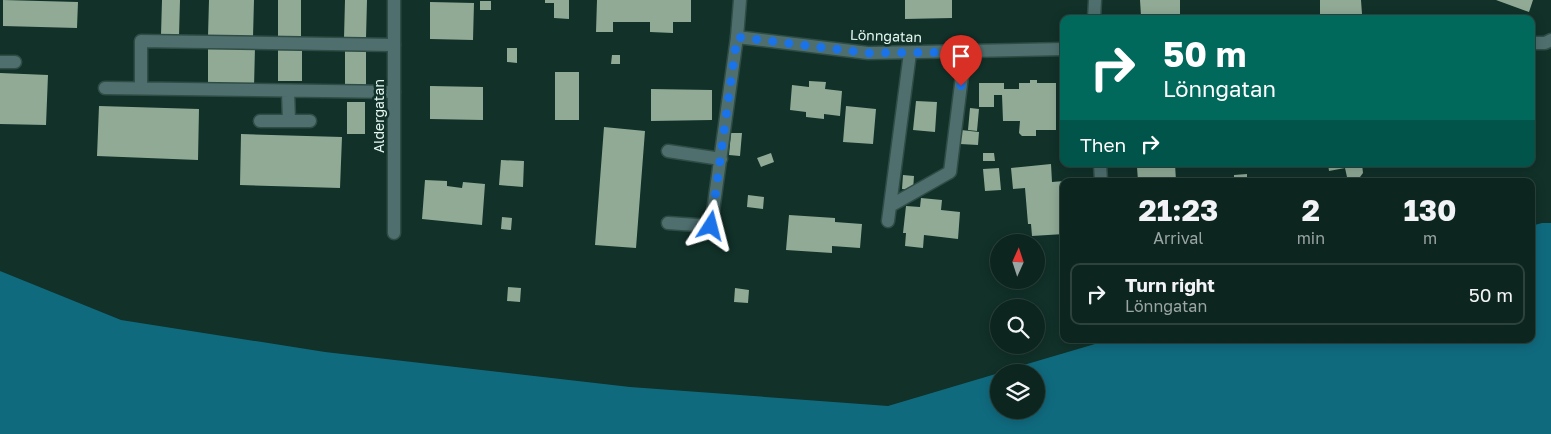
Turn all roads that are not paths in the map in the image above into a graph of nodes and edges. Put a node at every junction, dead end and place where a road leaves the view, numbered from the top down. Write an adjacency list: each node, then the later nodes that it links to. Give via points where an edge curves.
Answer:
1 (394, 0): 8 (street, Aldergatan)
2 (740, 0): 5 (street)
3 (1096, 0): 4 (street)
4 (1094, 15)
5 (737, 37): 11 (street, Lönngatan, via 868,53); 22 (street)
6 (1551, 40): 7 (street)
7 (1535, 43)
8 (394, 45): 15 (street, via 141,41); 17 (street, Aldergatan)
9 (1060, 49): 10 (street, Lönngatan)
10 (965, 52): 11 (street, Lönngatan); 23 (street, via 950,172)
11 (910, 53): 23 (street)
12 (0, 62): 13 (street)
13 (15, 62)
14 (105, 88): 15 (street)
15 (141, 88): 16 (street)
16 (288, 91): 17 (street); 18 (street)
17 (394, 92): 26 (street, Aldergatan)
18 (289, 121): 19 (street); 20 (street)
19 (310, 121)
20 (260, 122)
21 (668, 151): 22 (street)
22 (722, 159): 25 (street, via 711,226)
23 (890, 206): 24 (street)
24 (888, 221)
25 (668, 223)
26 (394, 233)

